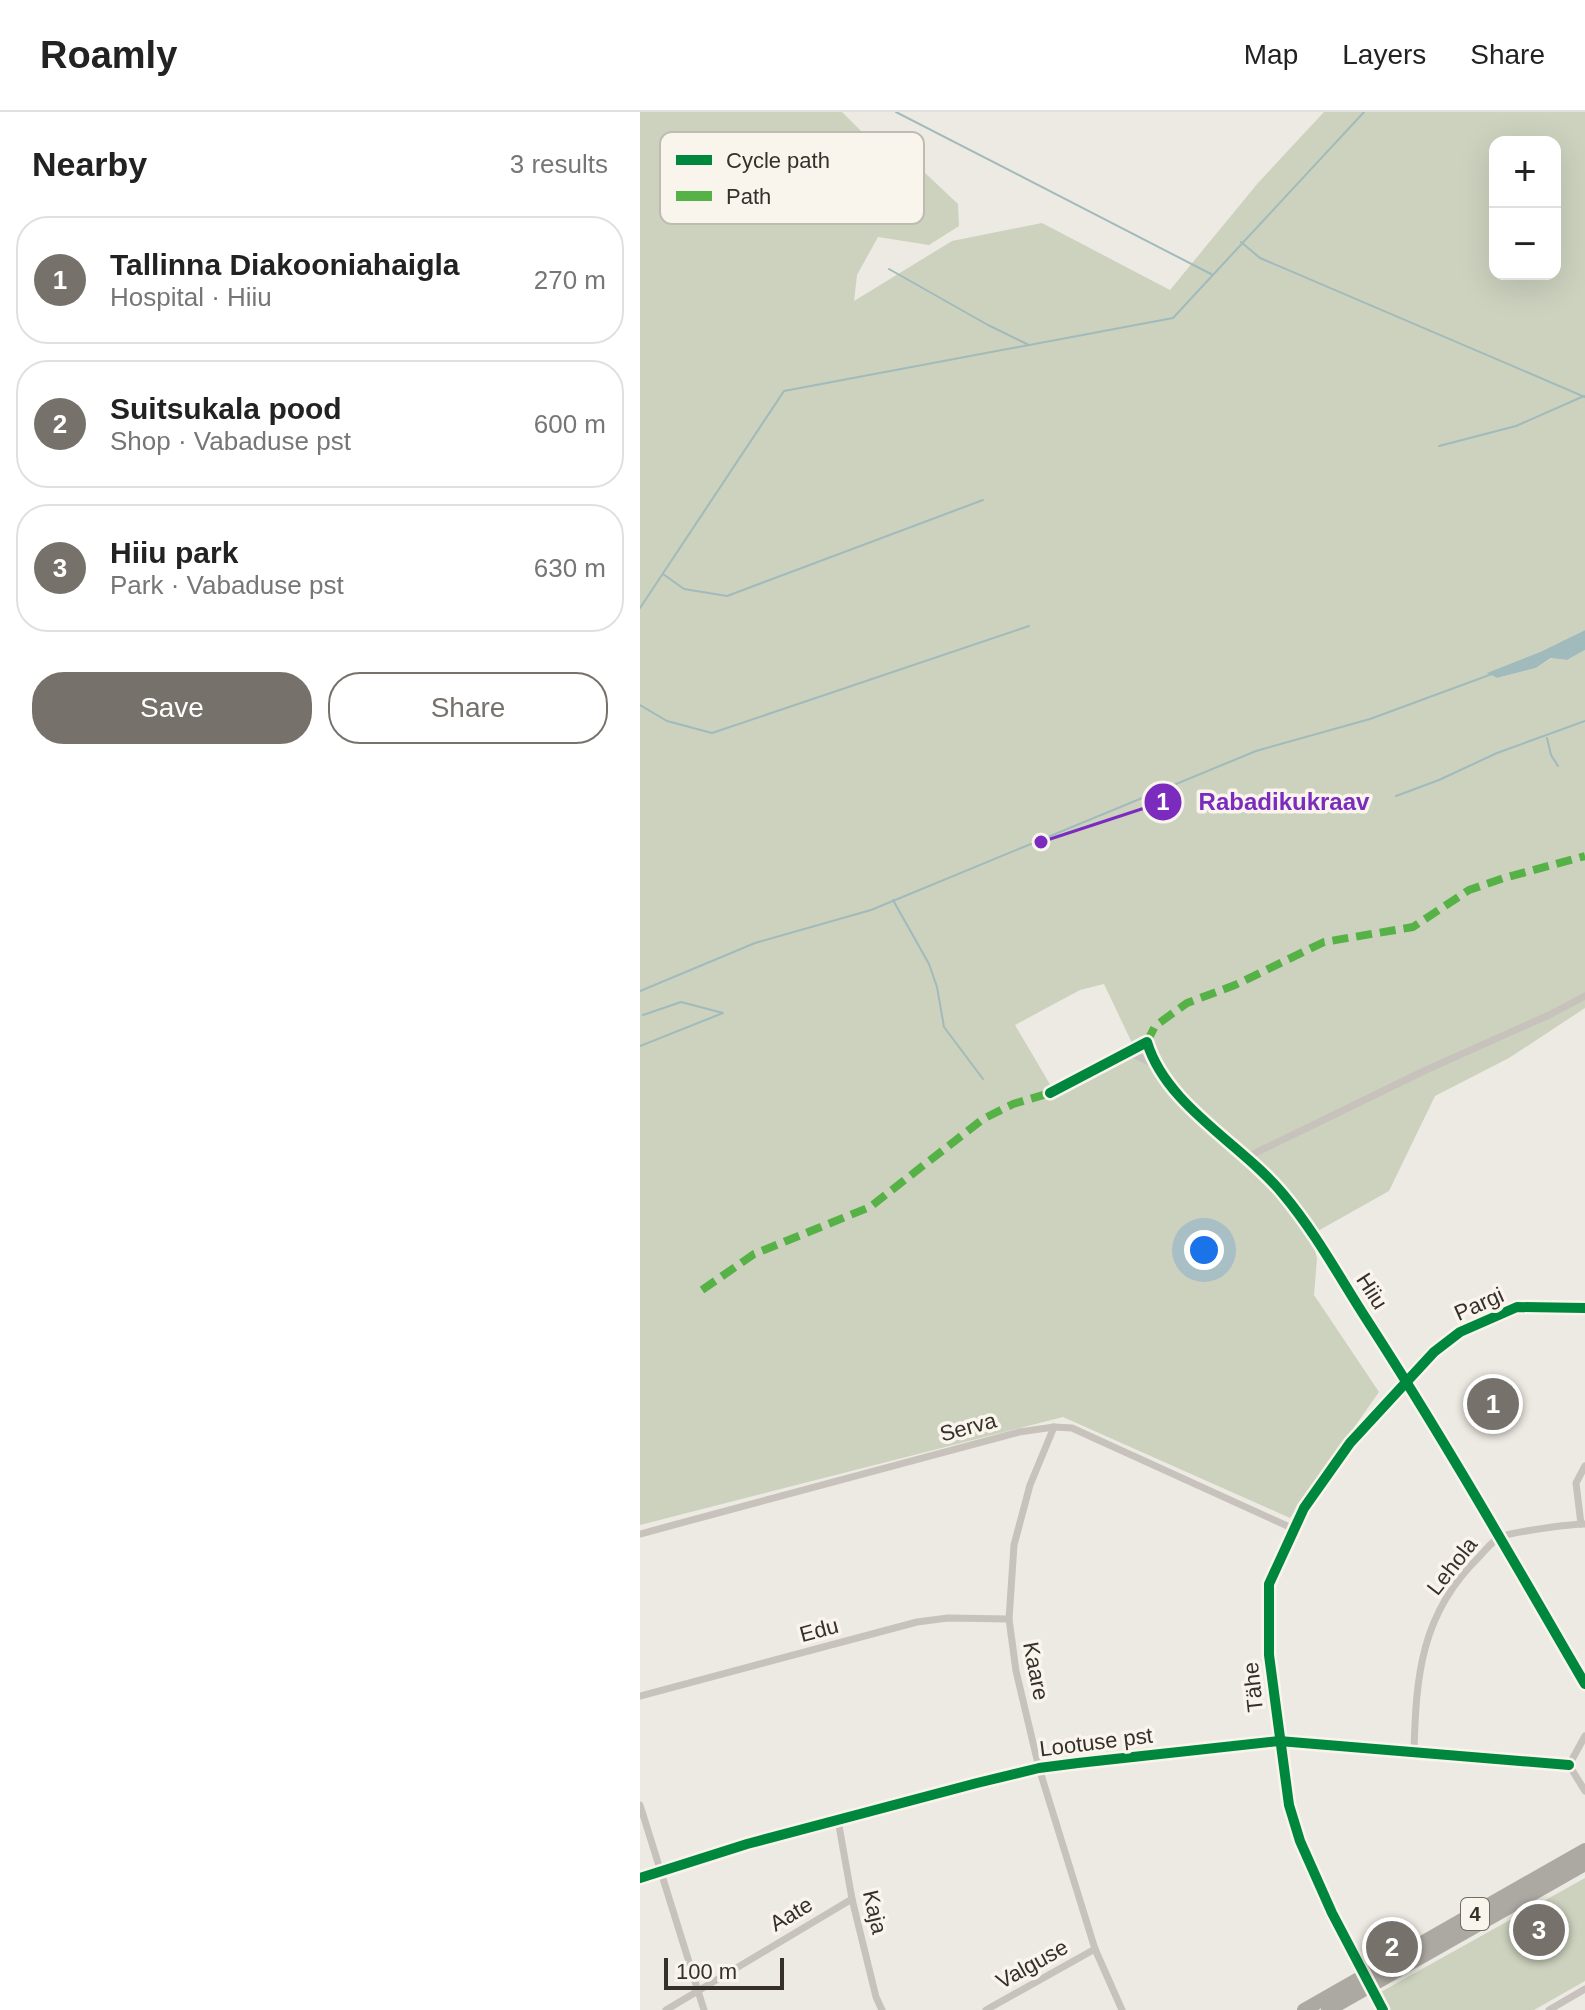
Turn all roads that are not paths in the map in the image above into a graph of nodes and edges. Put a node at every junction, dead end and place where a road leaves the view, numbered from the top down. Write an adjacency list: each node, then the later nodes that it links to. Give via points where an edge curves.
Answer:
1 (1585, 996): 5 (street)
2 (1129, 1052): 3 (street, Hiiu); 3 (street, Hiiu, via 1147,1042); 4 (street)
3 (1155, 1065): 5 (street, Hiiu)
4 (1050, 1093)
5 (1245, 1158): 7 (street, Hiiu, via 1282,1192)
6 (1585, 1308): 7 (street, Pargi, via 1517,1307 1460,1332)
7 (1408, 1382): 11 (street, Tähe, via 1350,1443); 13 (street, Hiiu)
8 (1054, 1427): 11 (street, Serva, via 1072,1428); 12 (street, Serva); 14 (street, Kaare, via 1030,1485 1014,1545)
9 (1585, 1466): 10 (street, via 1576,1483)
10 (1583, 1524): 13 (street, Lehola)
11 (1294, 1529): 18 (street, Tähe, via 1269,1584 1269,1655)
12 (640, 1534)
13 (1499, 1537): 15 (street, Hiiu); 19 (street, Lehola, via 1444,1601 1424,1647)
14 (1009, 1619): 16 (street, Edu, via 917,1622); 21 (street, Kaare)
15 (1585, 1684)
16 (640, 1696)
17 (1585, 1736): 20 (street)
18 (1279, 1741): 19 (street, Lootuse pst); 21 (street, Lootuse pst); 31 (street, Tähe, via 1300,1841)
19 (1414, 1751): 20 (street, Lootuse pst)
20 (1569, 1765): 22 (street)
21 (1039, 1768): 24 (street, Lootuse pst); 30 (street, Kaare)
22 (1585, 1791)
23 (640, 1805): 27 (street)
24 (838, 1820): 27 (street, Lootuse pst); 29 (street, Kaja)
25 (1585, 1850): 31 (highway, 4)
26 (1585, 1864): 31 (highway, 4)
27 (661, 1869): 28 (street, Lootuse pst); 33 (street)
28 (640, 1878)
29 (852, 1899): 33 (street, Aate); 36 (street, Kaja)
30 (1095, 1949): 37 (street, Valguse); 38 (street, Kaare)
31 (1368, 1982): 39 (highway, 4); 40 (highway, 4); 41 (street, Tähe)
32 (1585, 1989): 42 (street)
33 (698, 1992): 34 (street, Aate); 35 (street)
34 (666, 2010)
35 (704, 2010)
36 (882, 2010)
37 (986, 2010)
38 (1122, 2010)
39 (1304, 2010)
40 (1328, 2010)
41 (1383, 2010)
42 (1549, 2010)

